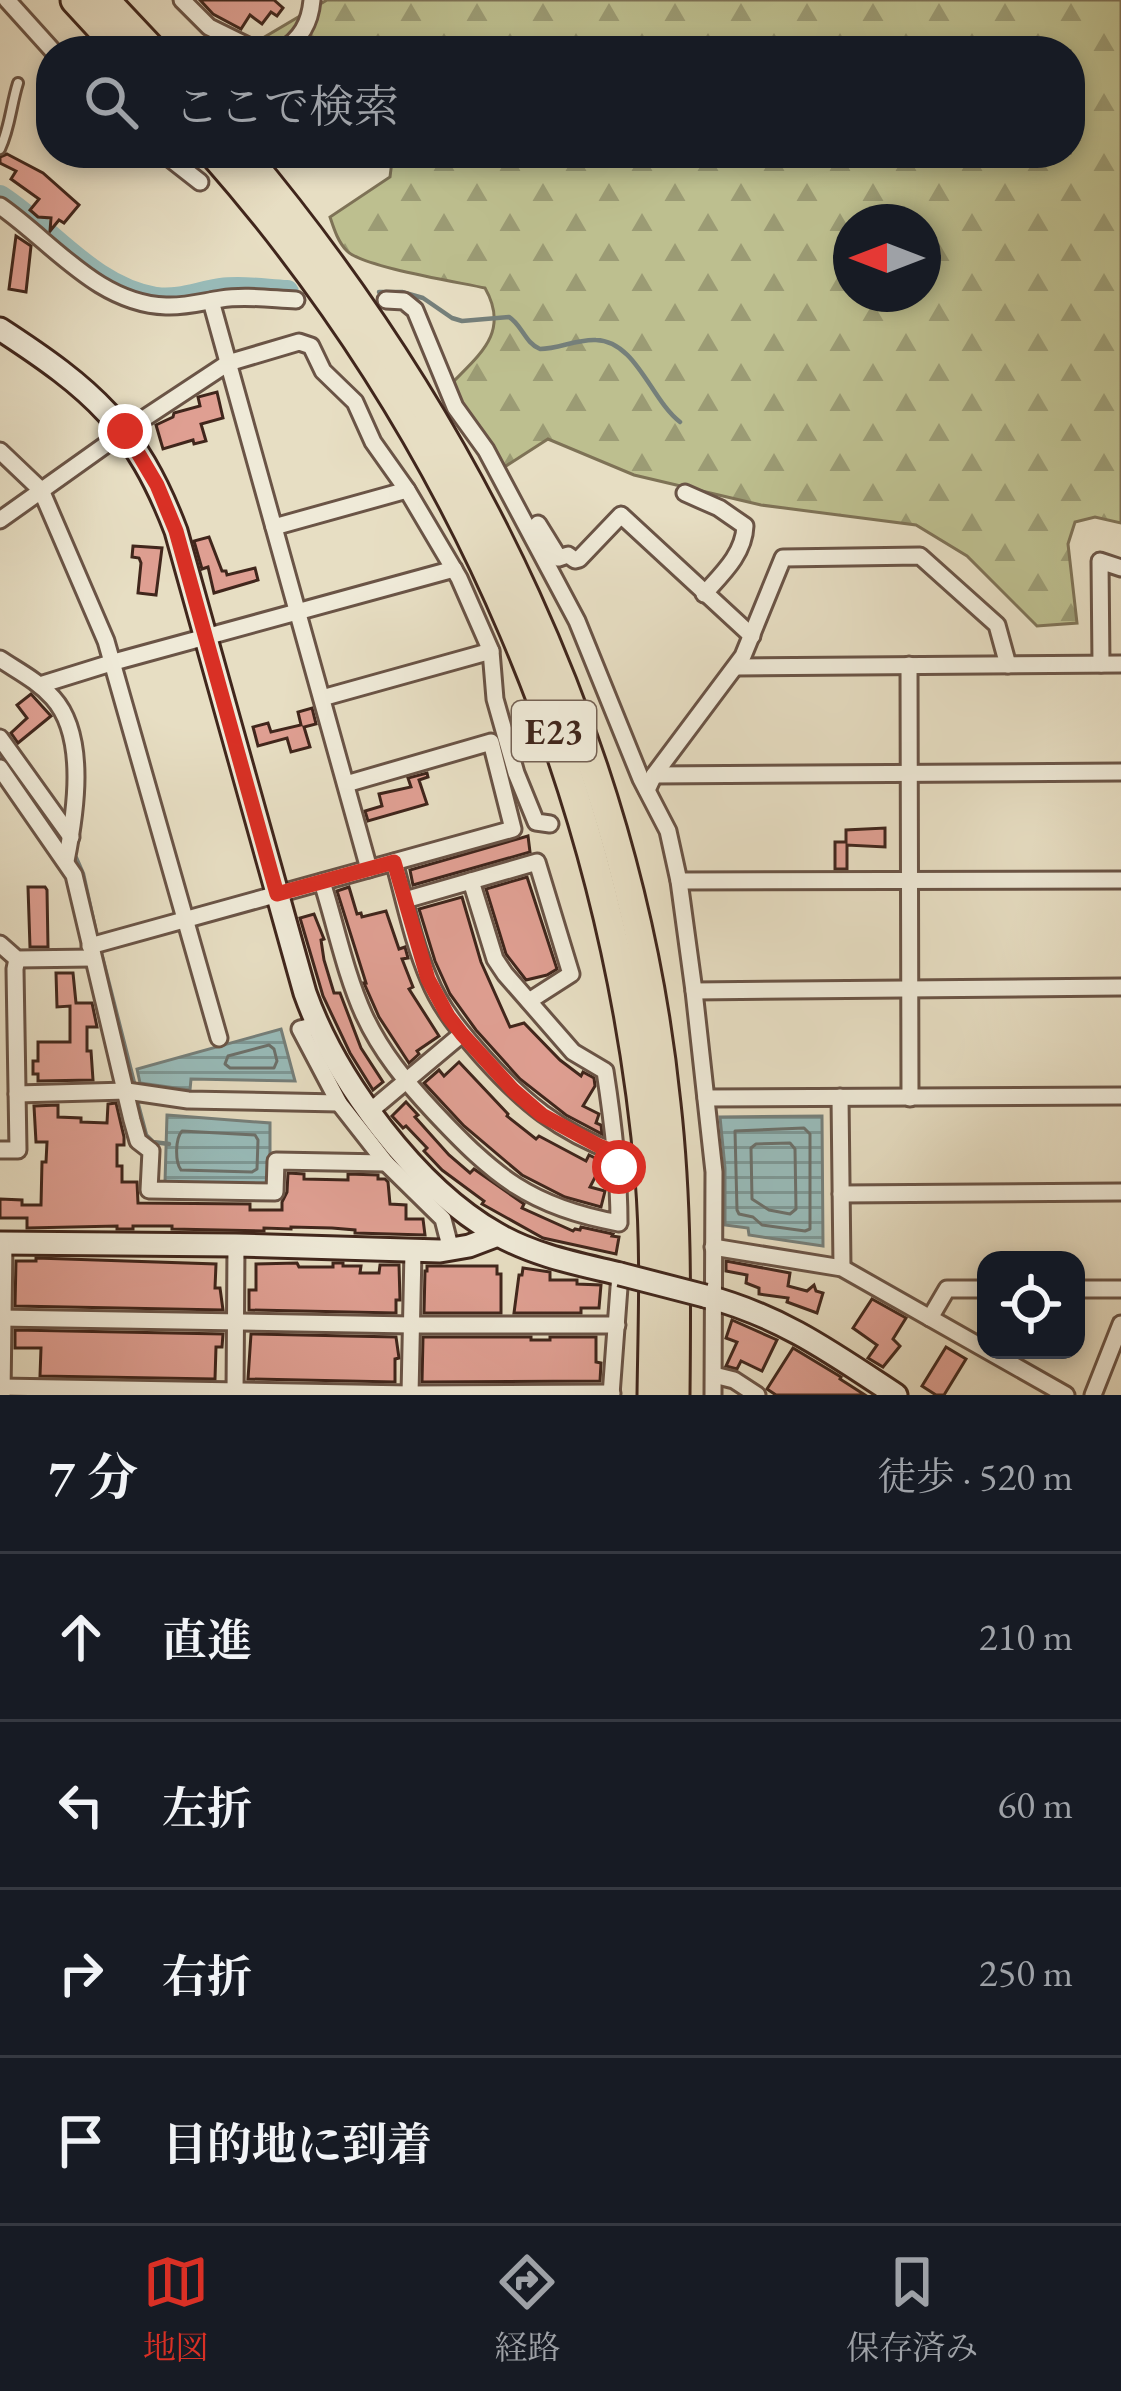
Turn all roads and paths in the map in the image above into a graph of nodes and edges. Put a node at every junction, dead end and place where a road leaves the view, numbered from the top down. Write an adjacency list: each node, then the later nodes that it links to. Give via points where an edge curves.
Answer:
1 (7, 0): 6 (street)
2 (75, 0): 7 (highway)
3 (105, 0): 8 (highway)
4 (182, 0): 9 (street)
5 (312, 0): 10 (street)
6 (39, 36)
7 (108, 36)
8 (139, 36)
9 (227, 36)
10 (298, 36)
11 (18, 82): 12 (lane)
12 (0, 149)
13 (182, 168): 16 (street)
14 (226, 168): 113 (highway, E23, via 380,376 460,513 537,683 597,864 629,1013 654,1246)
15 (255, 168): 114 (highway, E23, via 350,290 452,451 546,642 586,748 637,932 666,1100)
16 (200, 182)
17 (0, 206): 19 (street, via 92,280 128,298 159,306)
18 (296, 300): 19 (street)
19 (211, 301): 22 (street)
20 (386, 301): 28 (street, via 415,310 455,407)
21 (0, 329): 23 (street, via 75,381)
22 (228, 363): 23 (street); 26 (street, via 299,342 311,346 323,371 356,402); 30 (street)
23 (125, 431): 25 (street); 36 (street, via 176,531)
24 (0, 451): 25 (street)
25 (41, 490): 29 (street); 39 (street)
26 (407, 490): 30 (street); 32 (street)
27 (685, 493): 33 (street, via 745,526 743,544)
28 (519, 508): 33 (street, via 532,514 559,558 574,560 621,515); 51 (street)
29 (0, 520)
30 (274, 527): 34 (street)
31 (1121, 568): 41 (street, via 1100,561)
32 (454, 569): 34 (street); 37 (street)
33 (704, 594): 35 (street)
34 (298, 612): 36 (street); 46 (street)
35 (752, 636): 40 (street, via 783,557 920,556 997,625); 44 (street)
36 (206, 638): 39 (street); 63 (street)
37 (491, 651): 46 (street); 53 (street, via 516,773 536,822)
38 (0, 659): 45 (street)
39 (114, 662): 45 (street); 65 (street)
40 (1008, 664): 41 (street); 43 (street)
41 (1101, 664): 42 (street)
42 (1121, 664)
43 (908, 665): 44 (street); 50 (street)
44 (736, 667): 51 (street)
45 (40, 686): 54 (street, via 71,735)
46 (322, 698): 52 (street)
47 (0, 738): 54 (street)
48 (0, 768): 55 (street)
49 (1121, 772): 50 (street)
50 (909, 773): 51 (street); 61 (street)
51 (651, 783): 60 (street)
52 (346, 784): 56 (street, via 490,742 513,829); 57 (street)
53 (550, 824)
54 (71, 837): 55 (street)
55 (66, 861): 67 (street)
56 (394, 862): 57 (street); 64 (street)
57 (369, 869): 62 (street)
58 (1121, 880): 61 (street)
59 (471, 881): 64 (street); 72 (street, via 495,959); 72 (street, via 537,862 571,974)
60 (679, 881): 61 (street); 71 (street)
61 (909, 881): 69 (street)
62 (322, 882): 63 (street); 76 (street, via 362,1010)
63 (277, 894): 65 (street); 73 (street)
64 (405, 900): 74 (street, via 428,979)
65 (186, 919): 67 (street); 75 (street)
66 (0, 944): 68 (street)
67 (96, 947): 68 (street); 77 (street)
68 (17, 959): 78 (street)
69 (910, 988): 70 (street); 71 (street); 81 (street)
70 (1121, 988)
71 (694, 991): 82 (street)
72 (529, 1001): 86 (street, via 574,1052 605,1071)
73 (316, 1024): 83 (street, via 300,1030); 84 (street)
74 (462, 1034): 76 (street); 86 (street, via 542,1115)
75 (219, 1038)
76 (406, 1082): 84 (street); 86 (street, via 494,1172 564,1210 619,1223)
77 (127, 1091): 78 (street); 83 (street); 87 (street, via 138,1141 151,1151 149,1190 275,1192 276,1161)
78 (16, 1094): 85 (street, via 18,1150)
79 (1121, 1096): 81 (street)
80 (840, 1097): 81 (street); 82 (street); 89 (street)
81 (910, 1098)
82 (706, 1099): 93 (street)
83 (338, 1103): 87 (street)
84 (369, 1112): 90 (street, via 441,1192)
85 (0, 1150)
86 (617, 1153)
87 (386, 1163): 95 (street, via 443,1219)
88 (1121, 1192): 89 (street)
89 (841, 1194): 96 (street)
90 (498, 1235): 95 (street); 97 (street)
91 (2, 1243): 92 (street); 102 (street)
92 (236, 1245): 94 (street); 104 (street)
93 (713, 1246): 96 (street); 101 (street)
94 (413, 1250): 95 (street); 107 (street)
95 (451, 1250)
96 (842, 1268): 103 (street)
97 (620, 1274): 101 (street, bridge); 105 (street)
98 (977, 1289): 103 (street, via 947,1289)
99 (1085, 1289): 100 (street)
100 (1121, 1289)
101 (709, 1297): 108 (street); 117 (street, via 792,1328)
102 (2, 1318): 104 (street); 109 (street)
103 (930, 1318): 118 (street)
104 (235, 1321): 107 (street); 110 (street)
105 (617, 1324): 107 (street); 112 (street)
106 (1121, 1324): 119 (street)
107 (412, 1325): 111 (street)
108 (714, 1375): 115 (street); 116 (street)
109 (2, 1390): 110 (street)
110 (235, 1393): 111 (street)
111 (410, 1394): 112 (street)
112 (611, 1394)
113 (652, 1395)
114 (675, 1395)
115 (713, 1395)
116 (757, 1395)
117 (896, 1395)
118 (1066, 1395)
119 (1093, 1395)

